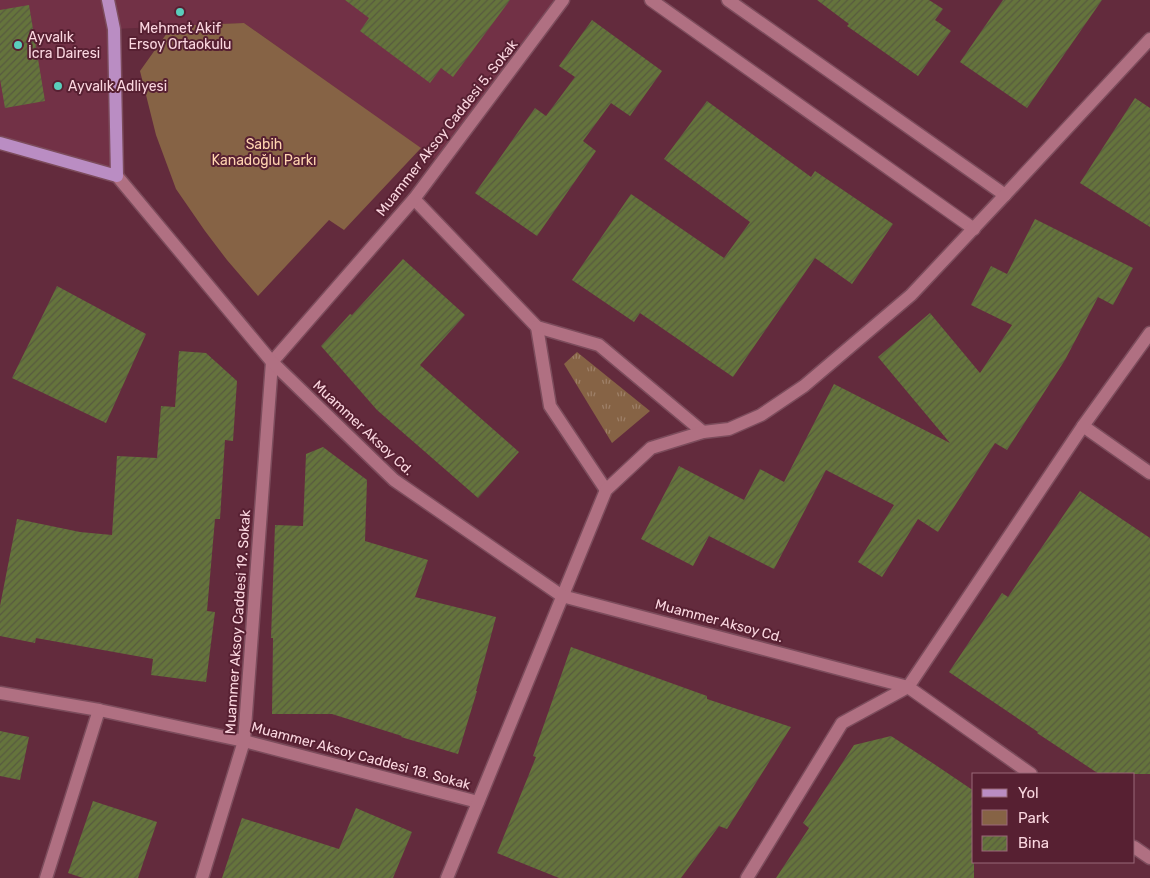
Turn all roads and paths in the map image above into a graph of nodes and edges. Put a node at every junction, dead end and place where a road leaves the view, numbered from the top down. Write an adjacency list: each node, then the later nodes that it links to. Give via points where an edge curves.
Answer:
1 (108, 0): 7 (main road, via 114,29)
2 (563, 0): 9 (street, Muammer Aksoy Caddesi 5. Sokak)
3 (651, 0): 10 (street)
4 (728, 0): 8 (street)
5 (1150, 39): 8 (street)
6 (0, 143): 7 (main road)
7 (118, 176): 13 (street, Muammer Aksoy Cd.)
8 (1005, 195): 10 (street)
9 (414, 199): 11 (street); 13 (street, Muammer Aksoy Caddesi 5. Sokak)
10 (974, 229): 15 (street, via 911,295 804,386 761,416 729,429)
11 (537, 327): 15 (street, via 599,345); 17 (street, via 550,406)
12 (1150, 334): 14 (street)
13 (272, 362): 18 (street, Muammer Aksoy Cd., via 394,480); 22 (street, Muammer Aksoy Caddesi 19. Sokak)
14 (1083, 426): 16 (street); 19 (street)
15 (703, 432): 17 (street, via 651,448)
16 (1150, 473)
17 (606, 490): 18 (street)
18 (562, 596): 19 (street, Muammer Aksoy Cd.); 24 (street)
19 (908, 687): 23 (street); 30 (street, via 842,724)
20 (0, 693): 21 (street, Muammer Aksoy Caddesi 18. Sokak)
21 (99, 710): 22 (street, Muammer Aksoy Caddesi 18. Sokak); 27 (street)
22 (244, 741): 24 (street, Muammer Aksoy Caddesi 18. Sokak); 28 (street, Muammer Aksoy Caddesi 19. Sokak)
23 (1031, 773)
24 (478, 802): 29 (street)
25 (1135, 848): 26 (street)
26 (1150, 858)
27 (46, 878)
28 (202, 878)
29 (447, 878)
30 (747, 878)

